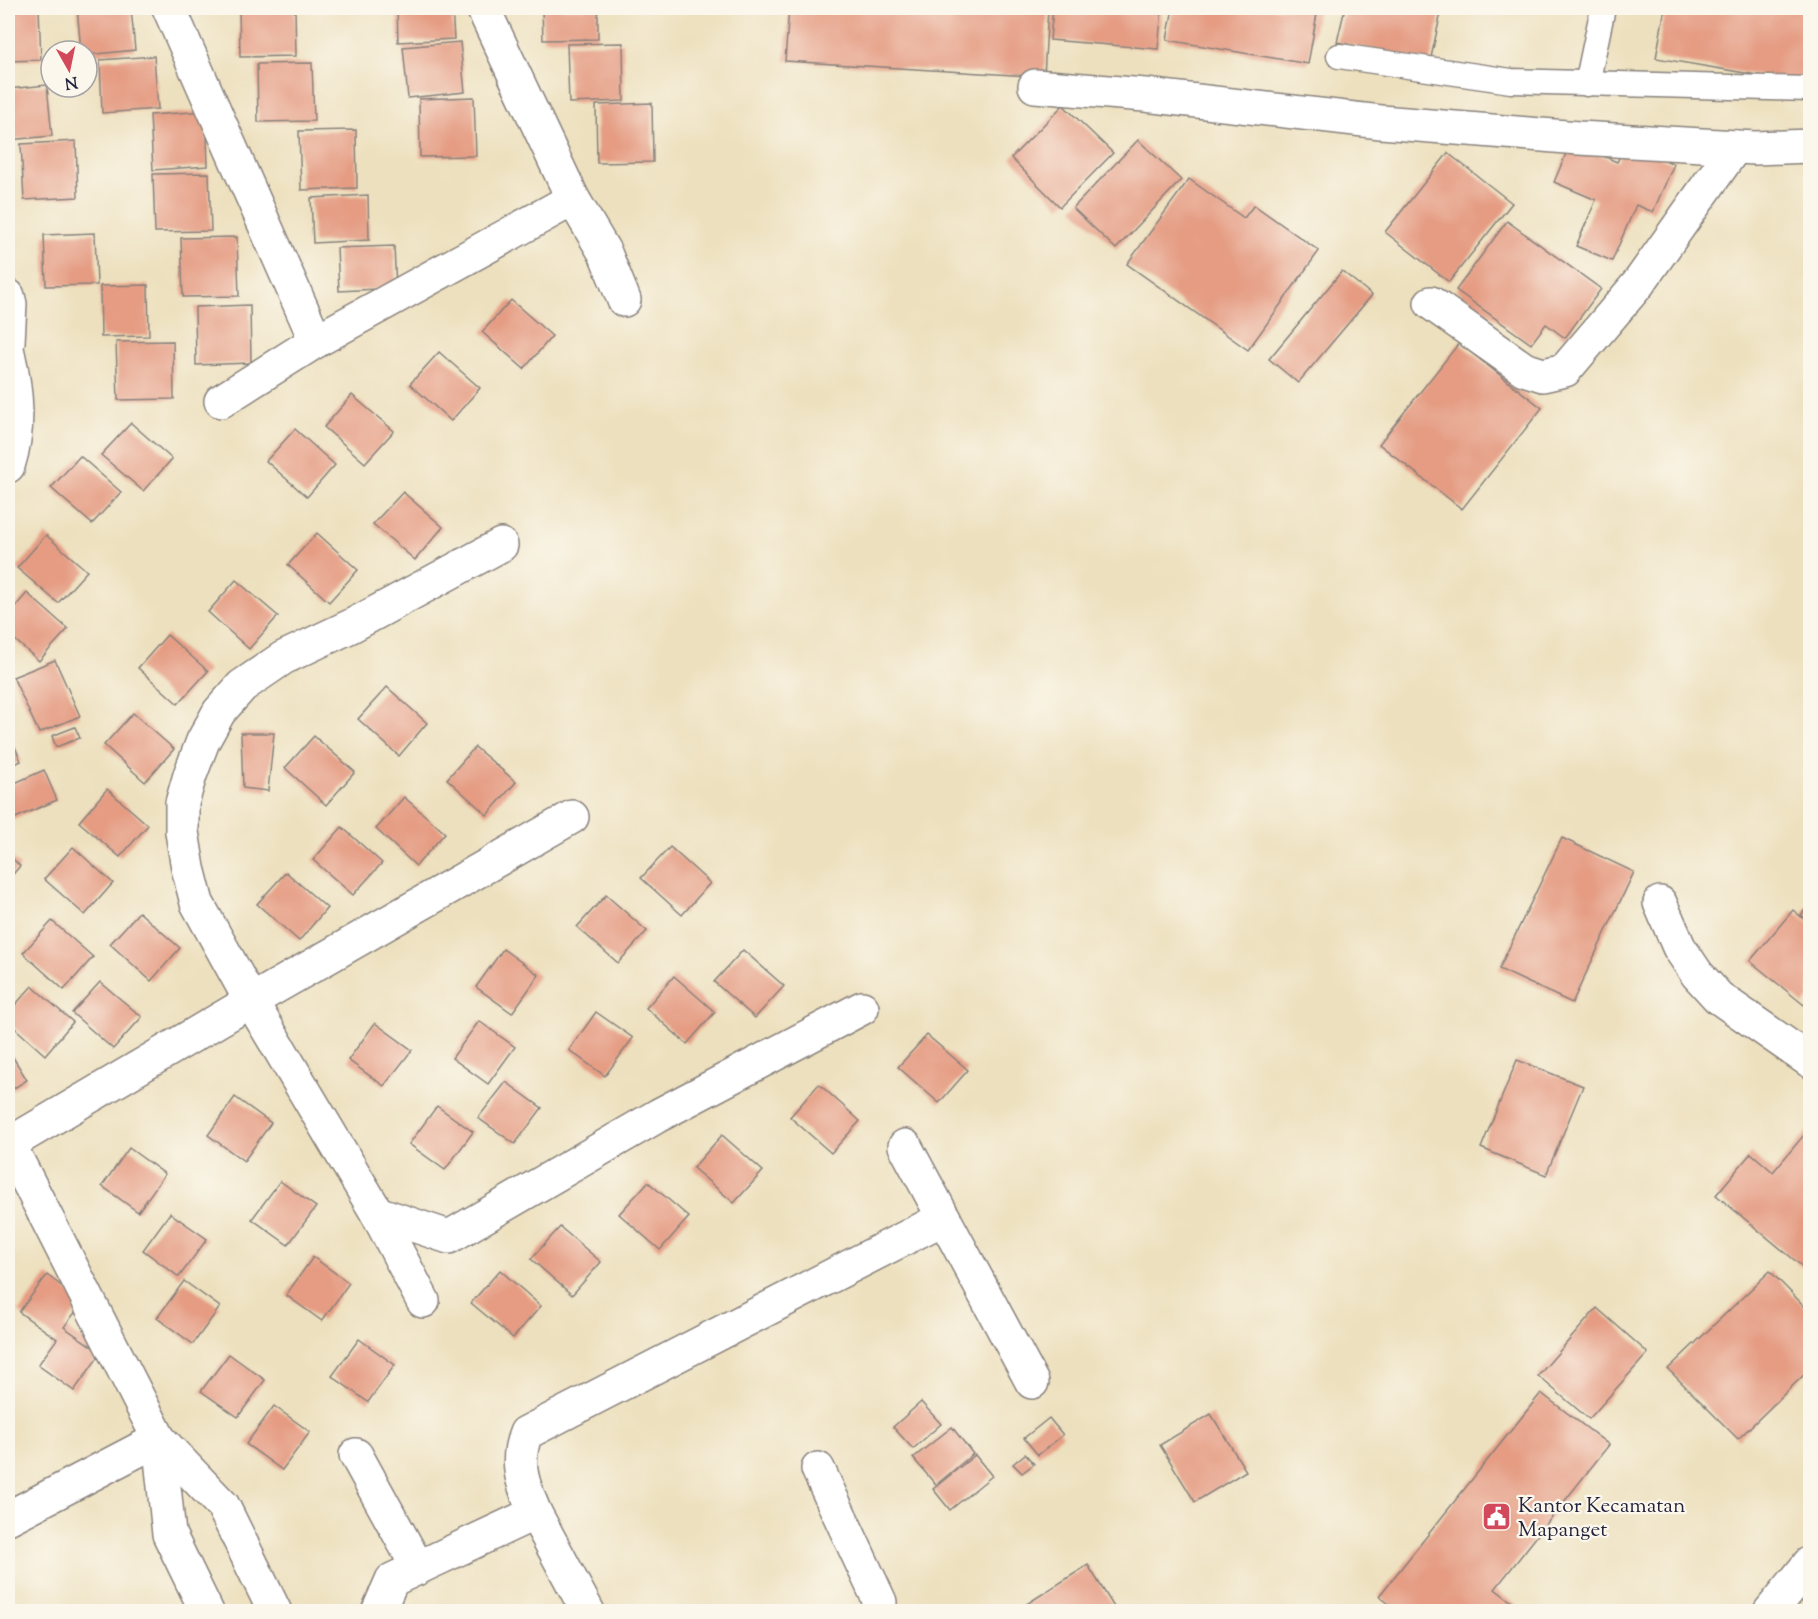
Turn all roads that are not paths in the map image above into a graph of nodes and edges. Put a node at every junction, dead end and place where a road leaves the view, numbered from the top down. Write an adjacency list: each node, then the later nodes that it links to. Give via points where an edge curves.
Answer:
1 (169, 8): 14 (main road)
2 (483, 8): 10 (main road)
3 (1603, 8): 5 (lane)
4 (1339, 56): 5 (lane, via 1511,81)
5 (1587, 84): 7 (lane)
6 (1035, 86): 9 (main road, via 1381,122)
7 (1810, 89)
8 (1810, 146): 9 (main road)
9 (1735, 147): 13 (main road, via 1638,284 1565,370 1544,375 1524,369)
10 (573, 199): 12 (main road, via 605,254); 14 (main road)
11 (8, 296): 15 (main road)
12 (624, 300)
13 (1431, 303)
14 (316, 341): 17 (main road)
15 (8, 342)
16 (8, 353): 18 (main road, via 17,406)
17 (221, 401)
18 (8, 466)
19 (501, 545): 22 (main road, via 283,658 242,686 219,712 203,741 182,803 188,868 197,903)
20 (572, 817): 22 (main road)
21 (1660, 903): 24 (main road, via 1679,947 1697,975 1719,997)
22 (251, 1000): 25 (main road); 27 (main road)
23 (862, 1008): 27 (main road, via 659,1115 449,1236)
24 (1810, 1061)
25 (8, 1142): 31 (main road)
26 (906, 1146): 28 (main road)
27 (377, 1213): 29 (main road)
28 (944, 1218): 30 (main road); 35 (main road, via 526,1433 519,1456 525,1490)
29 (423, 1301)
30 (1032, 1382)
31 (159, 1439): 34 (main road); 38 (main road, via 169,1534); 39 (main road, via 223,1506)
32 (356, 1455): 37 (main road)
33 (818, 1469): 42 (main road, via 880,1602)
34 (21, 1510)
35 (535, 1513): 37 (main road); 41 (main road)
36 (1810, 1563): 43 (main road)
37 (418, 1568): 40 (main road, via 392,1580)
38 (207, 1611)
39 (275, 1611)
40 (378, 1611)
41 (588, 1611)
42 (877, 1611)
43 (1770, 1611)

